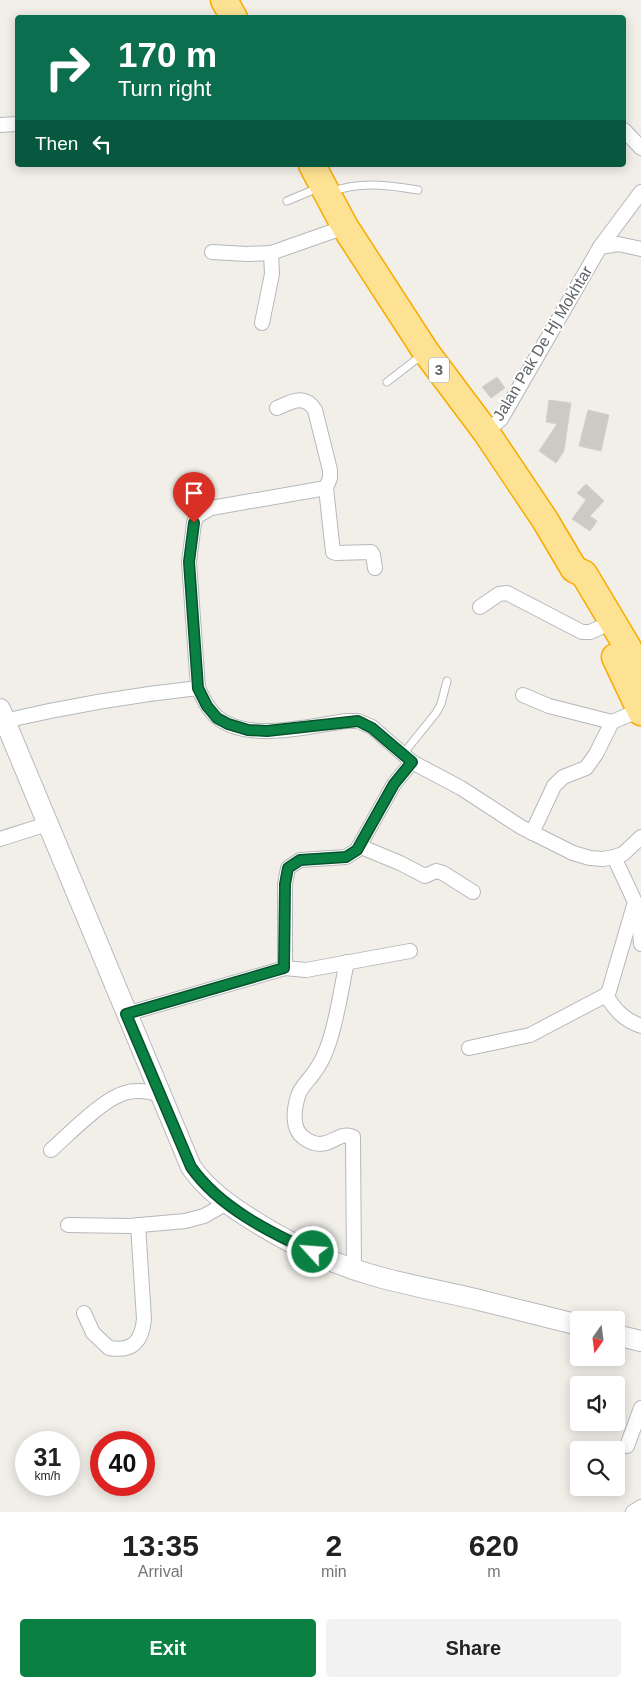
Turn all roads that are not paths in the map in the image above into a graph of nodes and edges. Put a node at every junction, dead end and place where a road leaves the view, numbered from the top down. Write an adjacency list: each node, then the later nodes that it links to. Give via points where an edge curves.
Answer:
1 (224, 0): 2 (highway)
2 (232, 15)
3 (0, 124): 4 (street)
4 (15, 124)
5 (626, 132): 6 (street)
6 (641, 148)
7 (320, 182): 8 (lane, via 340,188 374,184); 10 (lane); 11 (highway, 3)
8 (418, 190)
9 (641, 192): 12 (street, Jalan Pak De Hj Mokhtar)
10 (287, 201)
11 (345, 227): 15 (street); 17 (highway, 3)
12 (598, 249): 13 (street, via 618,244); 20 (street, Jalan Pak De Hj Mokhtar, via 501,419)
13 (641, 249)
14 (212, 252): 15 (street)
15 (270, 253): 16 (street, via 272,274)
16 (262, 324)
17 (426, 352): 18 (lane); 20 (highway, 3)
18 (388, 382)
19 (277, 408): 21 (street, via 301,400 312,406 330,470)
20 (486, 432): 23 (highway, 3)
21 (326, 488): 22 (street, via 333,552 370,552); 28 (street, via 211,508 197,516 192,530 189,562)
22 (375, 568)
23 (574, 569): 25 (highway, 3, via 574,578); 26 (highway, 3, via 584,574)
24 (480, 607): 25 (street, via 506,593 582,632)
25 (599, 628): 30 (highway, 3)
26 (639, 667)
27 (447, 681): 33 (lane, via 441,704)
28 (198, 688): 31 (street, via 73,706); 33 (street, via 217,718 240,728 267,731 358,721 372,728)
29 (523, 695): 32 (street, via 549,706)
30 (641, 711): 32 (street)
31 (3, 721): 34 (street)
32 (612, 722): 35 (street, via 586,768 563,777 554,786)
33 (408, 758): 35 (street); 38 (street)
34 (47, 824): 37 (street); 47 (street)
35 (532, 832): 39 (street, via 590,858)
36 (641, 837): 39 (street, via 624,854)
37 (0, 838)
38 (359, 846): 40 (street, via 425,876 436,871 442,873); 45 (street, via 346,857 300,860 288,868)
39 (614, 857): 41 (street)
40 (473, 892)
41 (635, 902): 42 (street); 46 (street)
42 (641, 944)
43 (410, 951): 44 (street)
44 (347, 962): 45 (street, via 306,970); 57 (street, via 328,1047 315,1072 300,1090 295,1124 301,1137 318,1144 346,1135 353,1137)
45 (284, 968): 47 (street)
46 (606, 995): 48 (street, via 620,1014); 49 (street, via 530,1035)
47 (126, 1014): 50 (street)
48 (641, 1026)
49 (469, 1048)
50 (152, 1076): 51 (street); 52 (street)
51 (134, 1091): 52 (street); 53 (street, via 110,1099)
52 (160, 1094): 54 (street, via 191,1167 209,1189)
53 (51, 1150)
54 (227, 1203): 56 (street, via 198,1219); 57 (street, via 264,1228)
55 (68, 1225): 56 (street)
56 (138, 1225): 58 (street, via 144,1319 140,1338 125,1349 109,1348 93,1333)
57 (354, 1269): 59 (street)
58 (84, 1312)
59 (570, 1324)
60 (625, 1337): 61 (street)
61 (641, 1341)
62 (641, 1408): 63 (street)
63 (626, 1446)
64 (641, 1507): 65 (street)
65 (633, 1512)

